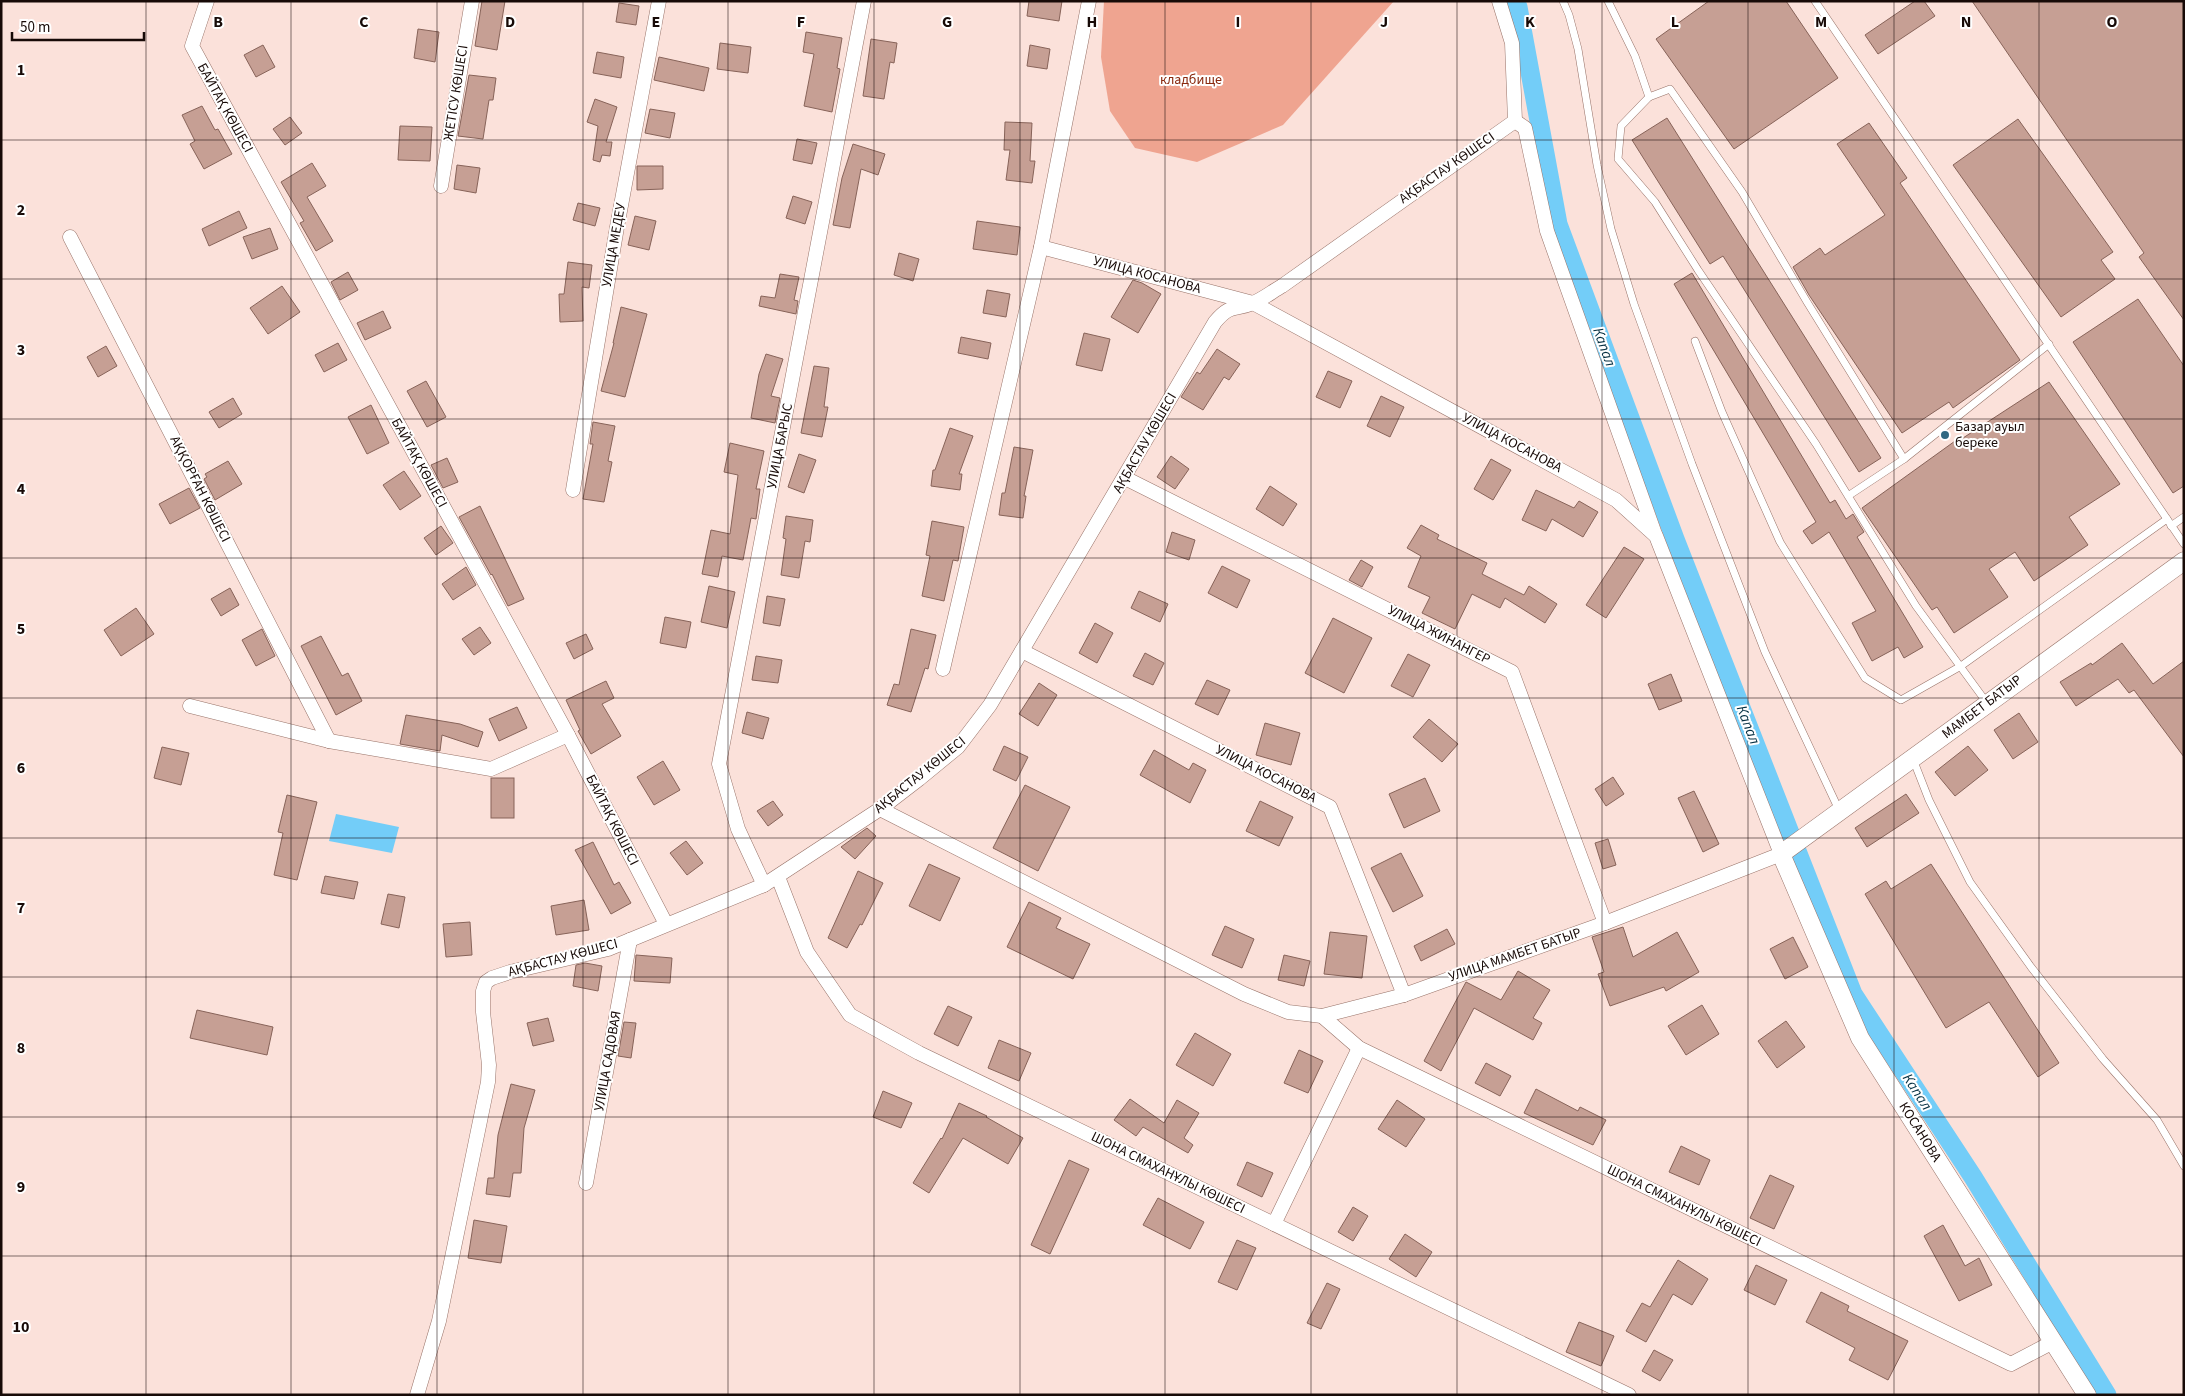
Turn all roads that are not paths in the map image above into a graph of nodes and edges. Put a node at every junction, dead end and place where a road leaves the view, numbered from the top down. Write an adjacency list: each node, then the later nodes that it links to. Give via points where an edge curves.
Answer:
1 (207, 1): 33 (street, БАЙТАҚ КӨШЕСІ, via 192,46)
2 (472, 1): 12 (street, ЖЕТІСУ КӨШЕСІ)
3 (659, 1): 20 (street, УЛИЦА МЕДЕУ)
4 (864, 1): 40 (street, УЛИЦА БАРЫС, via 719,764 738,829)
5 (1089, 1): 14 (street)
6 (1499, 1): 11 (street, via 1512,43)
7 (1563, 1): 37 (lane, via 1578,49 1611,229 1634,304 1765,652)
8 (1608, 1): 10 (lane, via 1635,56)
9 (1815, 1): 17 (lane)
10 (1649, 97): 18 (lane, via 1670,89 1742,192); 21 (lane, via 1621,126 1618,159 1655,202)
11 (1515, 121): 15 (street, АҚБАСТАУ КӨШЕСІ, via 1282,286); 25 (street, via 1525,128 1547,230)
12 (441, 186)
13 (70, 236): 34 (street, АҚҚОРҒАН КӨШЕСІ)
14 (1041, 247): 15 (street, УЛИЦА КОСАНОВА); 30 (street)
15 (1253, 303): 19 (street, АҚБАСТАУ КӨШЕСІ, via 1230,308 1215,322); 25 (street, УЛИЦА КОСАНОВА, via 1616,500)
16 (1695, 341): 29 (lane, via 1722,412 1780,542 1866,678 1902,700)
17 (2049, 344): 18 (lane); 23 (lane)
18 (1904, 459): 21 (lane)
19 (1125, 478): 28 (street, АҚБАСТАУ КӨШЕСІ); 41 (street, УЛИЦА ЖИHАНГЕР, via 1512,672)
20 (573, 490)
21 (1848, 496): 29 (lane, via 1916,606)
22 (2184, 517): 24 (lane)
23 (2167, 519): 24 (lane); 29 (lane)
24 (2171, 526): 26 (lane)
25 (1656, 536): 38 (street, УЛИЦА КОСАНОВА)
26 (2184, 544)
27 (2184, 561): 31 (street, МАМБЕТ БАТЫР)
28 (1022, 651): 36 (street, АҚБАСТАУ КӨШЕСІ, via 990,706 958,747); 44 (street, УЛИЦА КОСАНОВА, via 1330,807)
29 (1961, 666): 31 (lane)
30 (944, 669)
31 (1987, 703): 35 (street, МАМБЕТ БАТЫР)
32 (190, 706): 34 (street)
33 (568, 735): 34 (street, via 492,769); 42 (street, БАЙТАҚ КӨШЕСІ)
34 (329, 741)
35 (1913, 759): 37 (street, МАМБЕТ БАТЫР); 47 (lane, via 1929,800 1970,882 2097,1052 2157,1120)
36 (880, 809): 39 (street, АҚБАСТАУ КӨШЕСІ); 45 (street, УЛИЦА МАМБЕТ БАТЫР, via 1244,994 1288,1012)
37 (1839, 810): 38 (street, МАМБЕТ БАТЫР)
38 (1781, 854): 41 (street, УЛИЦА МАМБЕТ БАТЫР); 50 (street, КОСАНОВА, via 1860,1038)
39 (778, 877): 40 (street, АҚБАСТАУ КӨШЕСІ); 49 (street, ШОНА СМАХАНҰЛЫ КӨШЕСІ, via 807,952 850,1015 919,1053)
40 (764, 885): 42 (street, АҚБАСТАУ КӨШЕСІ)
41 (1605, 923): 44 (street, УЛИЦА МАМБЕТ БАТЫР)
42 (666, 924): 43 (street, АҚБАСТАУ КӨШЕСІ)
43 (630, 940): 48 (street, УЛИЦА САДОВАЯ); 51 (street, АҚБАСТАУ КӨШЕСІ, via 510,972 486,982 483,1012 488,1082 439,1321)
44 (1404, 995): 45 (street, УЛИЦА МАМБЕТ БАТЫР)
45 (1322, 1016): 46 (street, ШОНА СМАХАНҰЛЫ КӨШЕСІ)
46 (1359, 1048): 49 (street); 50 (street, ШОНА СМАХАНҰЛЫ КӨШЕСІ, via 2011,1364)
47 (2184, 1166)
48 (586, 1183)
49 (1274, 1224): 52 (street, ШОНА СМАХАНҰЛЫ КӨШЕСІ)
50 (2054, 1342): 53 (street, КОСАНОВА)
51 (418, 1395)
52 (1630, 1395)
53 (2087, 1395)

